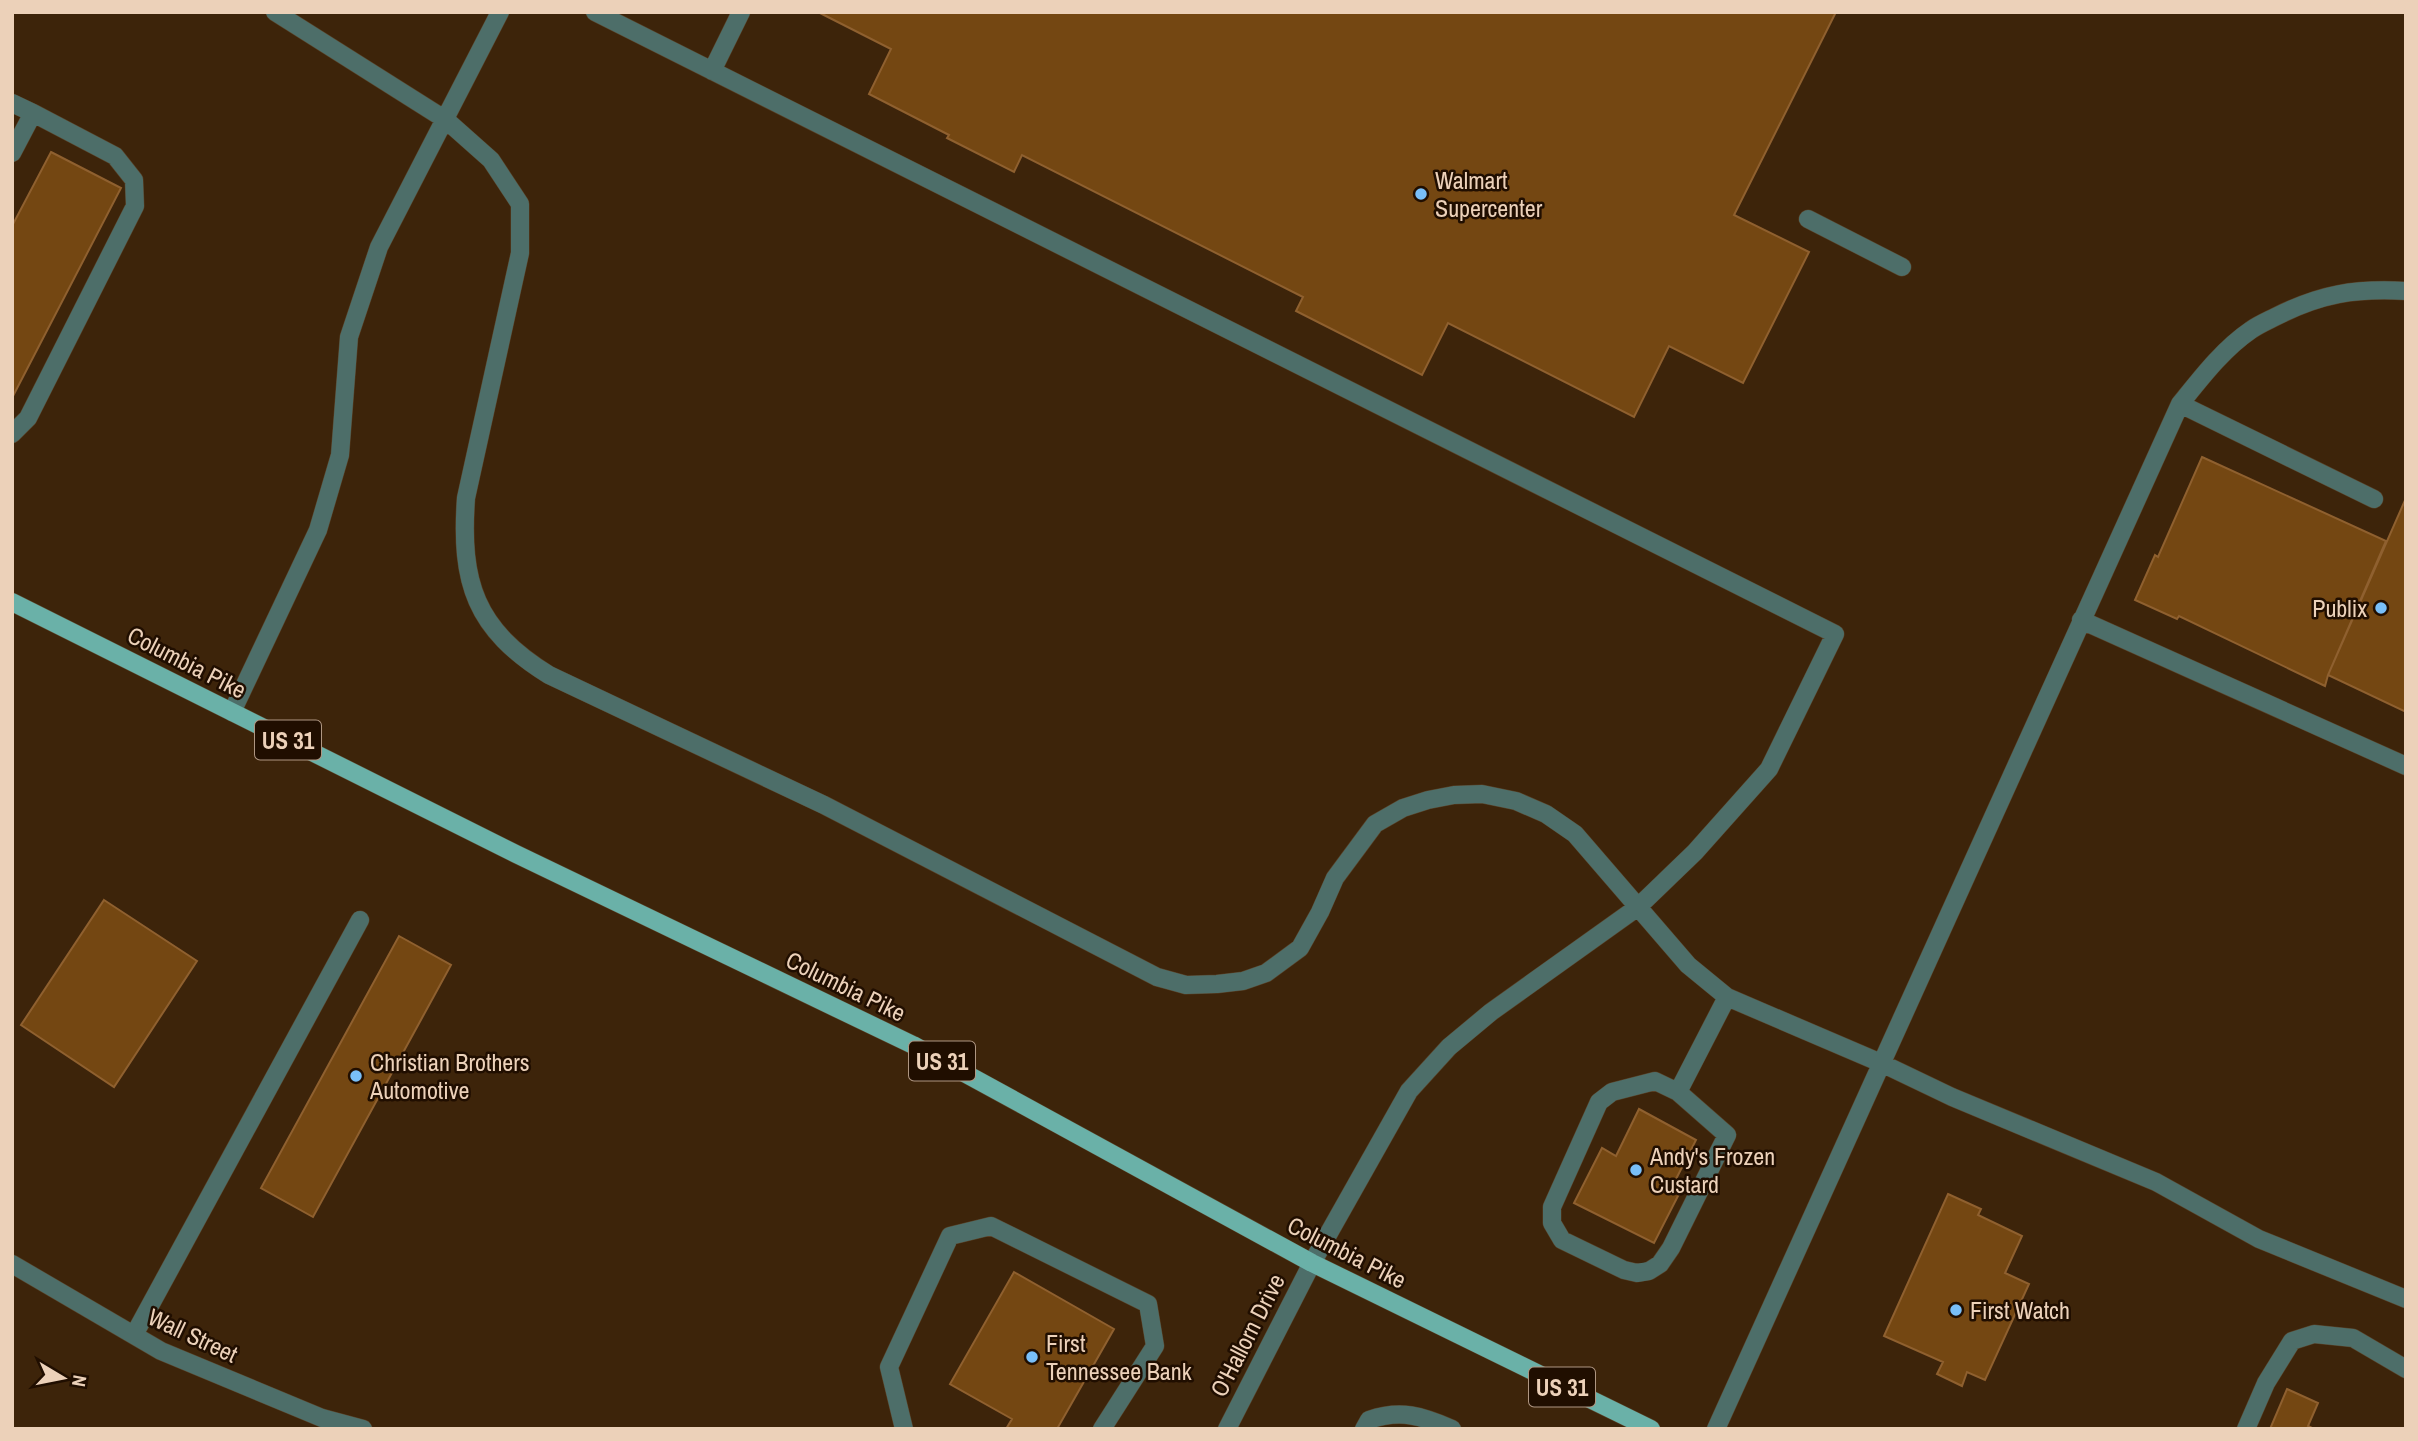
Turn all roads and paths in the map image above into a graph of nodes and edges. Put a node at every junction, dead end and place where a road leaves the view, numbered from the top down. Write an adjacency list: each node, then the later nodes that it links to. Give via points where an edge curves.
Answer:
1 (275, 12): 8 (street)
2 (500, 12): 8 (street)
3 (595, 12): 5 (street)
4 (741, 12): 5 (street)
5 (712, 71): 20 (street, O'Hallorn Drive, via 1835,634 1769,769)
6 (12, 103): 7 (street)
7 (33, 113): 9 (street); 14 (street, via 115,156 134,180 135,206 28,418)
8 (446, 120): 18 (street, via 379,247 349,337 340,455 318,530); 20 (street, via 491,160 520,204 520,253 466,498 463,534 468,577 480,609 522,659 549,676 824,805 1157,977 1186,985 1243,981 1266,973 1300,948 1335,878 1375,824 1403,808 1441,797 1482,794 1546,814 1576,834)
9 (12, 153)
10 (1808, 219): 11 (street)
11 (1902, 267)
12 (2406, 291): 13 (street, via 2332,294 2292,309 2251,330)
13 (2179, 404): 15 (street); 17 (street)
14 (12, 434)
15 (2374, 499)
16 (12, 602): 18 (main road, Columbia Pike / US 31)
17 (2081, 620): 19 (street); 23 (street)
18 (232, 712): 25 (main road, Columbia Pike / US 31, via 913,1045)
19 (2406, 766)
20 (1638, 907): 22 (street, via 1688,965); 25 (street, O'Hallorn Drive, via 1449,1047 1409,1091)
21 (360, 920): 28 (street)
22 (1727, 997): 23 (street); 24 (street)
23 (1881, 1063): 27 (street, via 2155,1182 2259,1238); 38 (street)
24 (1678, 1092): 24 (street, via 1655,1081 1612,1092 1599,1102 1552,1207 1552,1223 1562,1240 1624,1270 1637,1273 1660,1264 1727,1135)
25 (1312, 1263): 34 (street, O'Hallorn Drive); 37 (main road, Columbia Pike / US 31)
26 (12, 1264): 28 (street, Wall Street)
27 (2406, 1299)
28 (134, 1335): 30 (street, Wall Street)
29 (2406, 1369): 39 (street, via 2353,1338 2314,1334 2292,1341 2266,1383)
30 (320, 1423): 31 (street, Wall Street)
31 (363, 1429)
32 (904, 1429): 33 (street, via 889,1367 950,1236 991,1226 1148,1304 1155,1346)
33 (1102, 1429)
34 (1227, 1429)
35 (1364, 1429): 36 (street, via 1369,1420 1382,1415 1413,1414)
36 (1452, 1429)
37 (1651, 1429)
38 (1716, 1429)
39 (2246, 1429)

